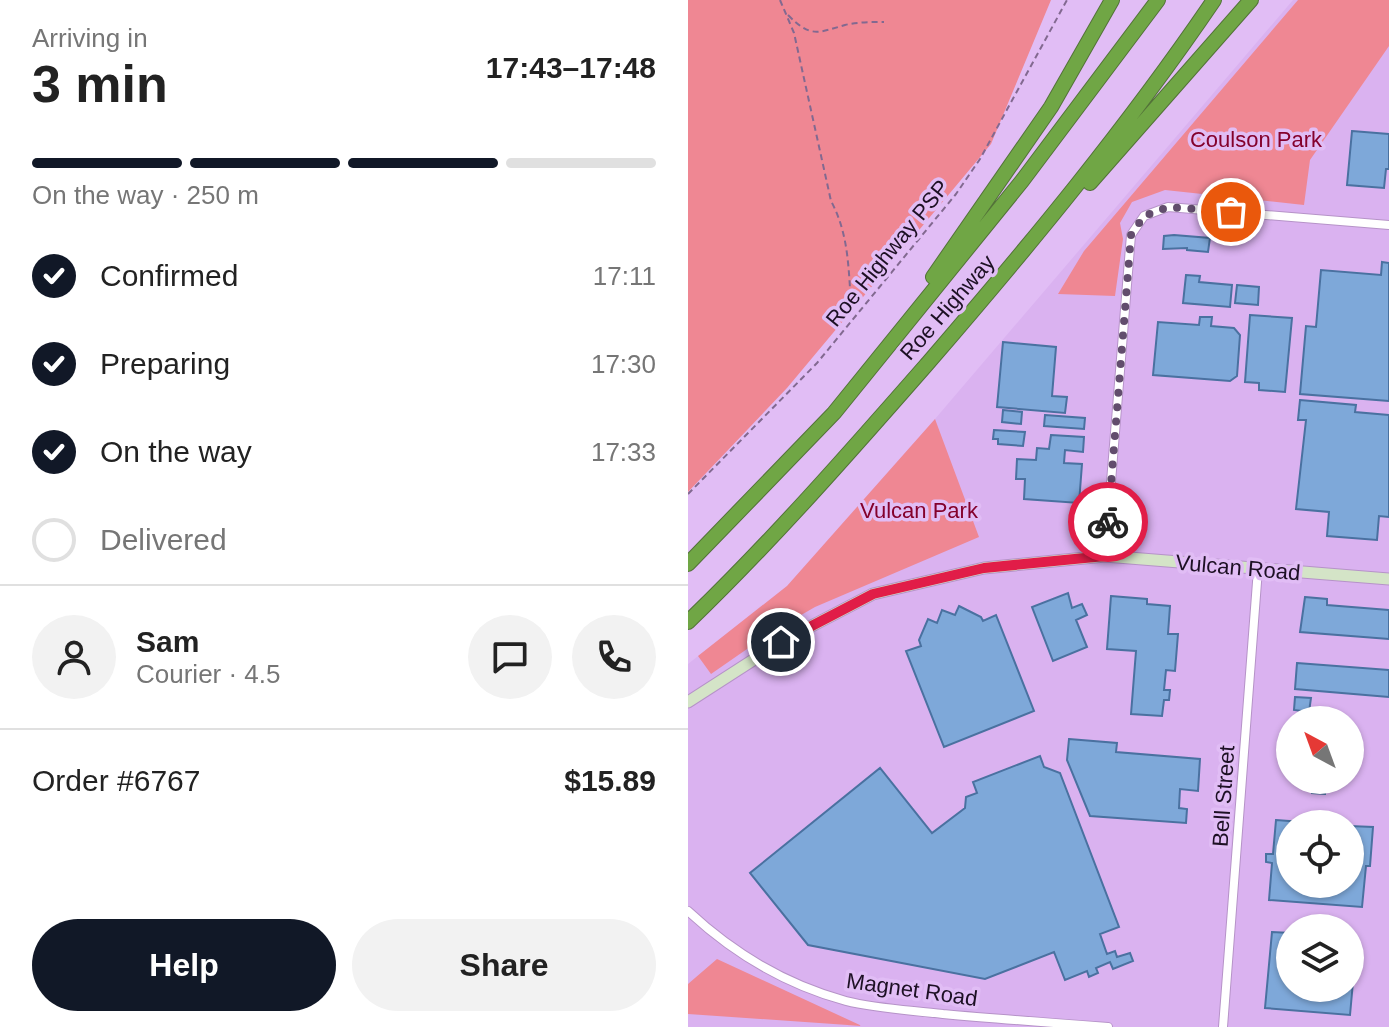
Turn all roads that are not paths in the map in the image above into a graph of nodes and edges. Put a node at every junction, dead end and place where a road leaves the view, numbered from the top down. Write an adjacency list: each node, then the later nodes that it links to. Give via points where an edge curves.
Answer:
1 (1112, 0): 7 (highway, via 1051,107 981,211)
2 (1158, 0): 7 (highway, Roe Highway, via 1022,181)
3 (1214, 0): 6 (highway, Roe Highway)
4 (1251, 0): 6 (highway)
5 (1389, 225): 8 (street, via 1168,207 1144,216 1131,235)
6 (1033, 243): 12 (highway, Roe Highway, via 830,475)
7 (834, 413): 9 (highway, Roe Highway)
8 (1105, 556): 10 (street, Vulcan Road); 13 (street, Vulcan Road, via 984,568 873,594 781,642)
9 (688, 564)
10 (1258, 569): 11 (street, Vulcan Road); 16 (street, Bell Street)
11 (1389, 579)
12 (688, 622)
13 (688, 702)
14 (688, 911): 15 (street, Magnet Road, via 754,962 849,1001)
15 (1108, 1027)
16 (1223, 1027)

